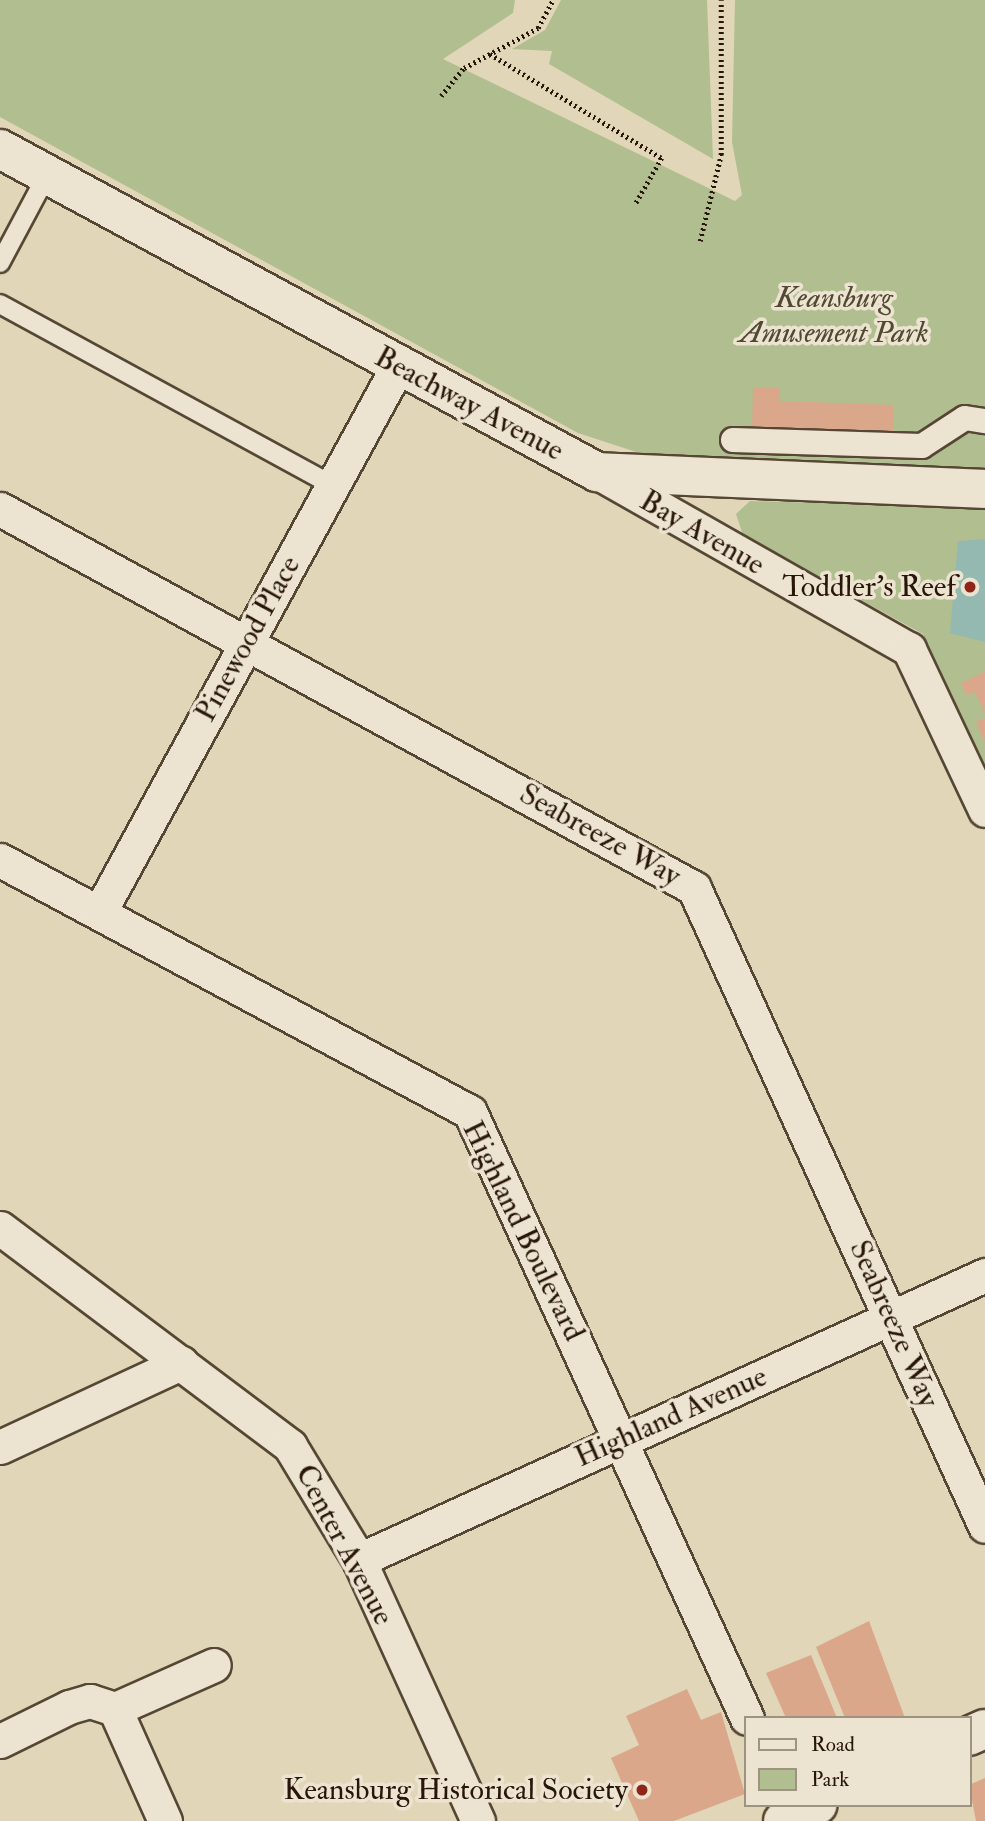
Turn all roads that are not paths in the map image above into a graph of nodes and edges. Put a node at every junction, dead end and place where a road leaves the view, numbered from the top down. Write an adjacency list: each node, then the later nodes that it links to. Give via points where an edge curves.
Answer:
1 (0, 149): 2 (street, Beachway Avenue)
2 (47, 175): 3 (lane); 5 (street, Beachway Avenue)
3 (0, 263)
4 (0, 304): 9 (lane)
5 (398, 366): 8 (street, Beachway Avenue); 9 (street, Pinewood Place)
6 (985, 421): 7 (street, via 965,418 922,446)
7 (733, 440)
8 (597, 472): 10 (street, Beachway Avenue); 13 (street, Bay Avenue, via 909,649)
9 (332, 485): 12 (street, Pinewood Place)
10 (985, 489)
11 (0, 509): 12 (street, Seabreeze Way)
12 (246, 642): 15 (street, Pinewood Place); 18 (street, Seabreeze Way, via 694,888)
13 (985, 810)
14 (0, 860): 15 (street, Highland Boulevard)
15 (99, 913): 20 (street, Highland Boulevard, via 470,1112)
16 (0, 1228): 19 (street, Center Avenue)
17 (985, 1275): 18 (street, Highland Avenue)
18 (891, 1318): 20 (street, Highland Avenue); 22 (street, Seabreeze Way)
19 (181, 1363): 21 (street); 23 (street, Center Avenue, via 290,1446)
20 (621, 1439): 23 (street, Highland Avenue); 26 (street, Highland Boulevard)
21 (0, 1447)
22 (985, 1526)
23 (359, 1560): 29 (street, Center Avenue)
24 (214, 1665): 25 (street)
25 (115, 1709): 27 (street, via 90,1701); 28 (street)
26 (746, 1716)
27 (0, 1741)
28 (165, 1821)
29 (478, 1821)

